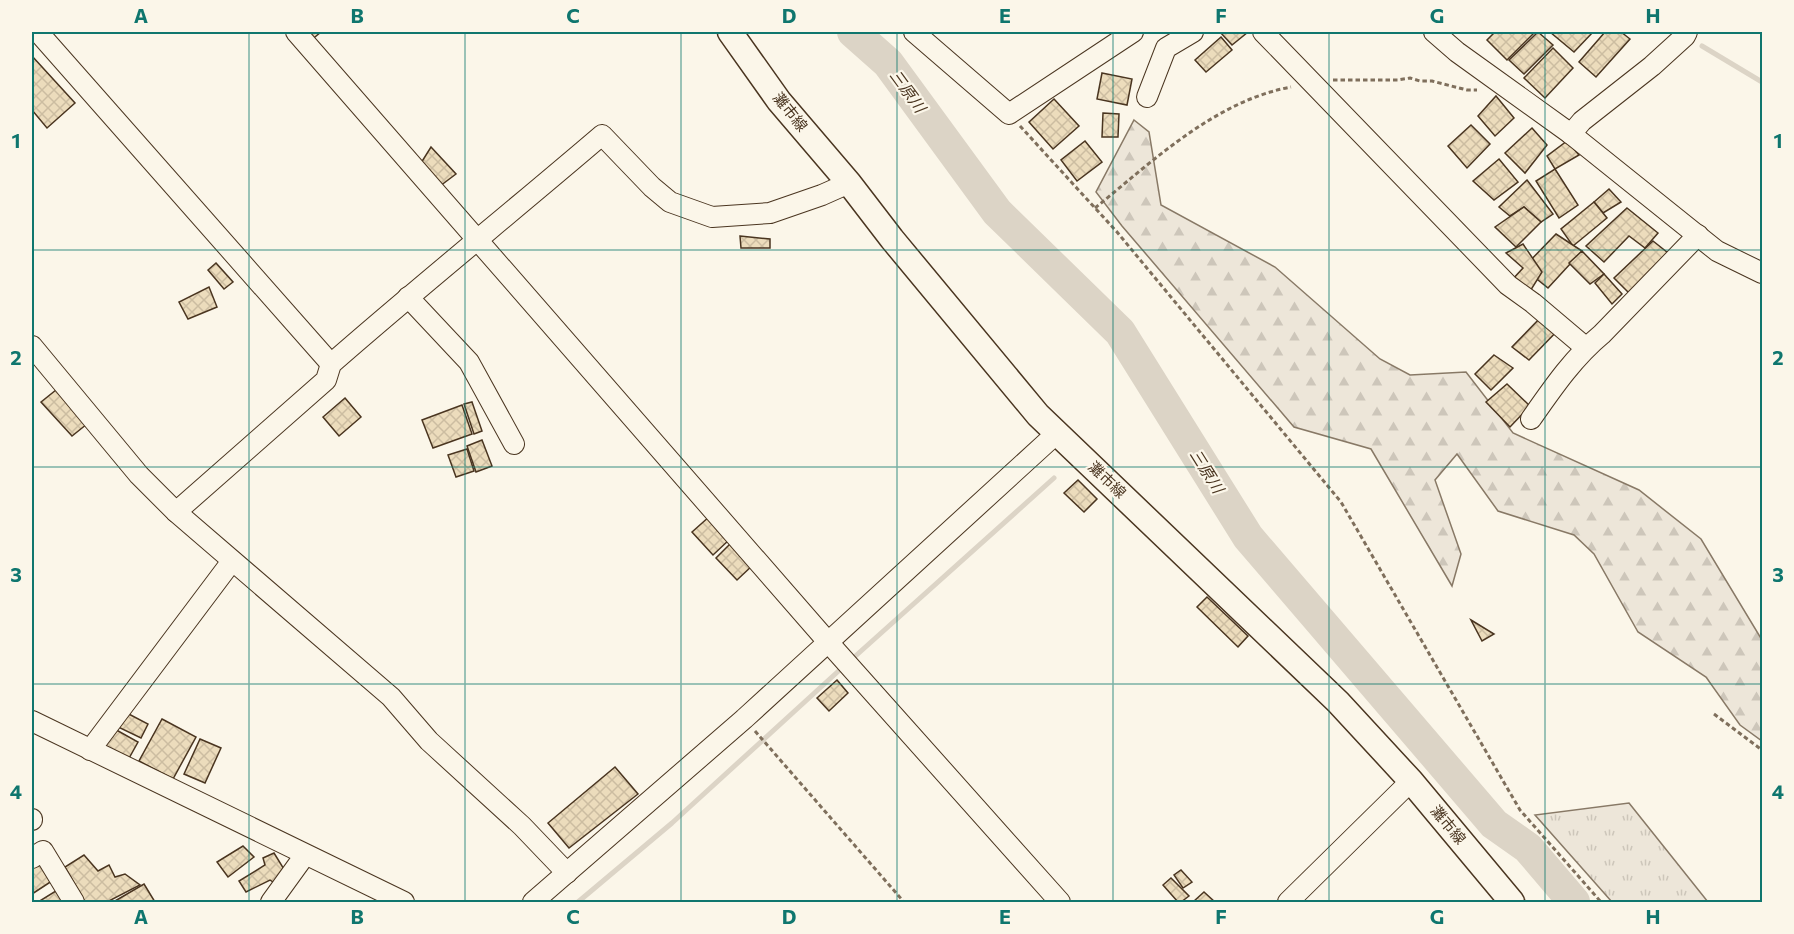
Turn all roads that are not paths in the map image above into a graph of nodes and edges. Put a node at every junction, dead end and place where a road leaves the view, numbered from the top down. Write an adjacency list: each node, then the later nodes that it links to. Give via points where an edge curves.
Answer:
1 (38, 32): 19 (street)
2 (296, 32): 14 (street)
3 (730, 32): 12 (main road, 灘市線, via 779,101)
4 (914, 32): 9 (street, via 1009,114)
5 (1193, 32): 10 (street, via 1166,48)
6 (1263, 32): 18 (street, via 1508,285)
7 (1434, 32): 11 (street)
8 (1688, 32): 11 (street)
9 (1120, 35)
10 (1147, 97)
11 (1571, 134): 13 (street)
12 (849, 183): 14 (street, via 770,213 712,217 670,202 602,135); 21 (main road, 灘市線, via 1038,415)
13 (1698, 235): 15 (street, via 1717,251); 18 (street)
14 (478, 241): 16 (street); 25 (street)
15 (1762, 273)
16 (408, 297): 19 (street); 22 (street, via 469,362)
17 (32, 346): 23 (street, via 139,474)
18 (1585, 347): 20 (street)
19 (331, 364): 23 (street, via 326,380)
20 (1530, 419)
21 (1057, 433): 25 (street); 28 (main road, 灘市線, via 1338,702)
22 (514, 444)
23 (176, 512): 24 (street)
24 (232, 561): 27 (street); 31 (street, via 391,697 429,741)
25 (828, 642): 31 (street); 36 (street)
26 (32, 721): 27 (street)
27 (90, 750): 29 (street)
28 (1411, 781): 37 (street); 38 (main road, 灘市線)
29 (305, 855): 33 (street); 34 (street)
30 (32, 858): 32 (street, via 43,851)
31 (567, 873): 35 (street)
32 (74, 903)
33 (271, 903)
34 (404, 903)
35 (533, 903)
36 (1060, 903)
37 (1288, 903)
38 (1512, 903)

